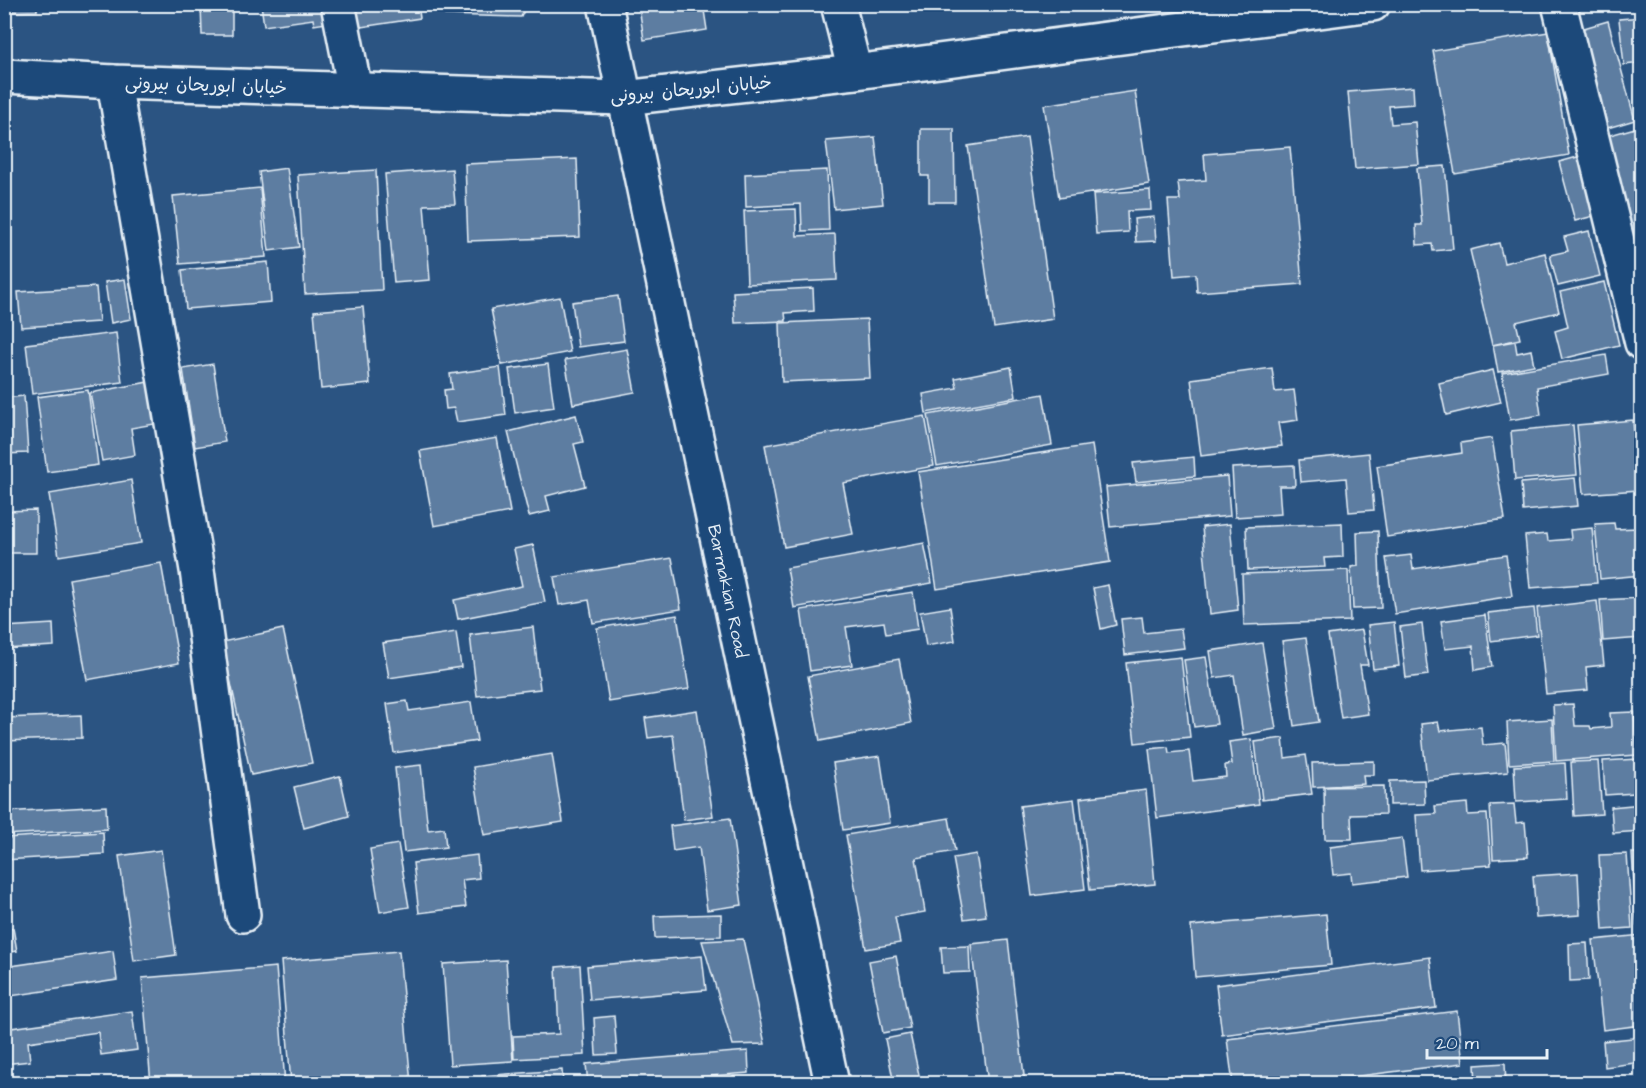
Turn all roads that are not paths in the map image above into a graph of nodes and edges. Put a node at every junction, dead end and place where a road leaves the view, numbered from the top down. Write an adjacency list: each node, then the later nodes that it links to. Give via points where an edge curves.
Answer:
1 (338, 4): 9 (street)
2 (605, 4): 10 (street, Barmakian Road)
3 (837, 4): 6 (street)
4 (1373, 4): 6 (street, خیابان ابوریحان بیرونی)
5 (1559, 4): 11 (street)
6 (855, 72): 10 (street, خیابان ابوریحان بیرونی)
7 (4, 76): 8 (street, خیابان ابوریحان بیرونی)
8 (114, 82): 9 (street, خیابان ابوریحان بیرونی); 12 (street, via 197,570)
9 (355, 90): 10 (street, خیابان ابوریحان بیرونی)
10 (624, 98): 13 (street, Barmakian Road)
11 (1641, 343)
12 (243, 915)
13 (832, 1083)

